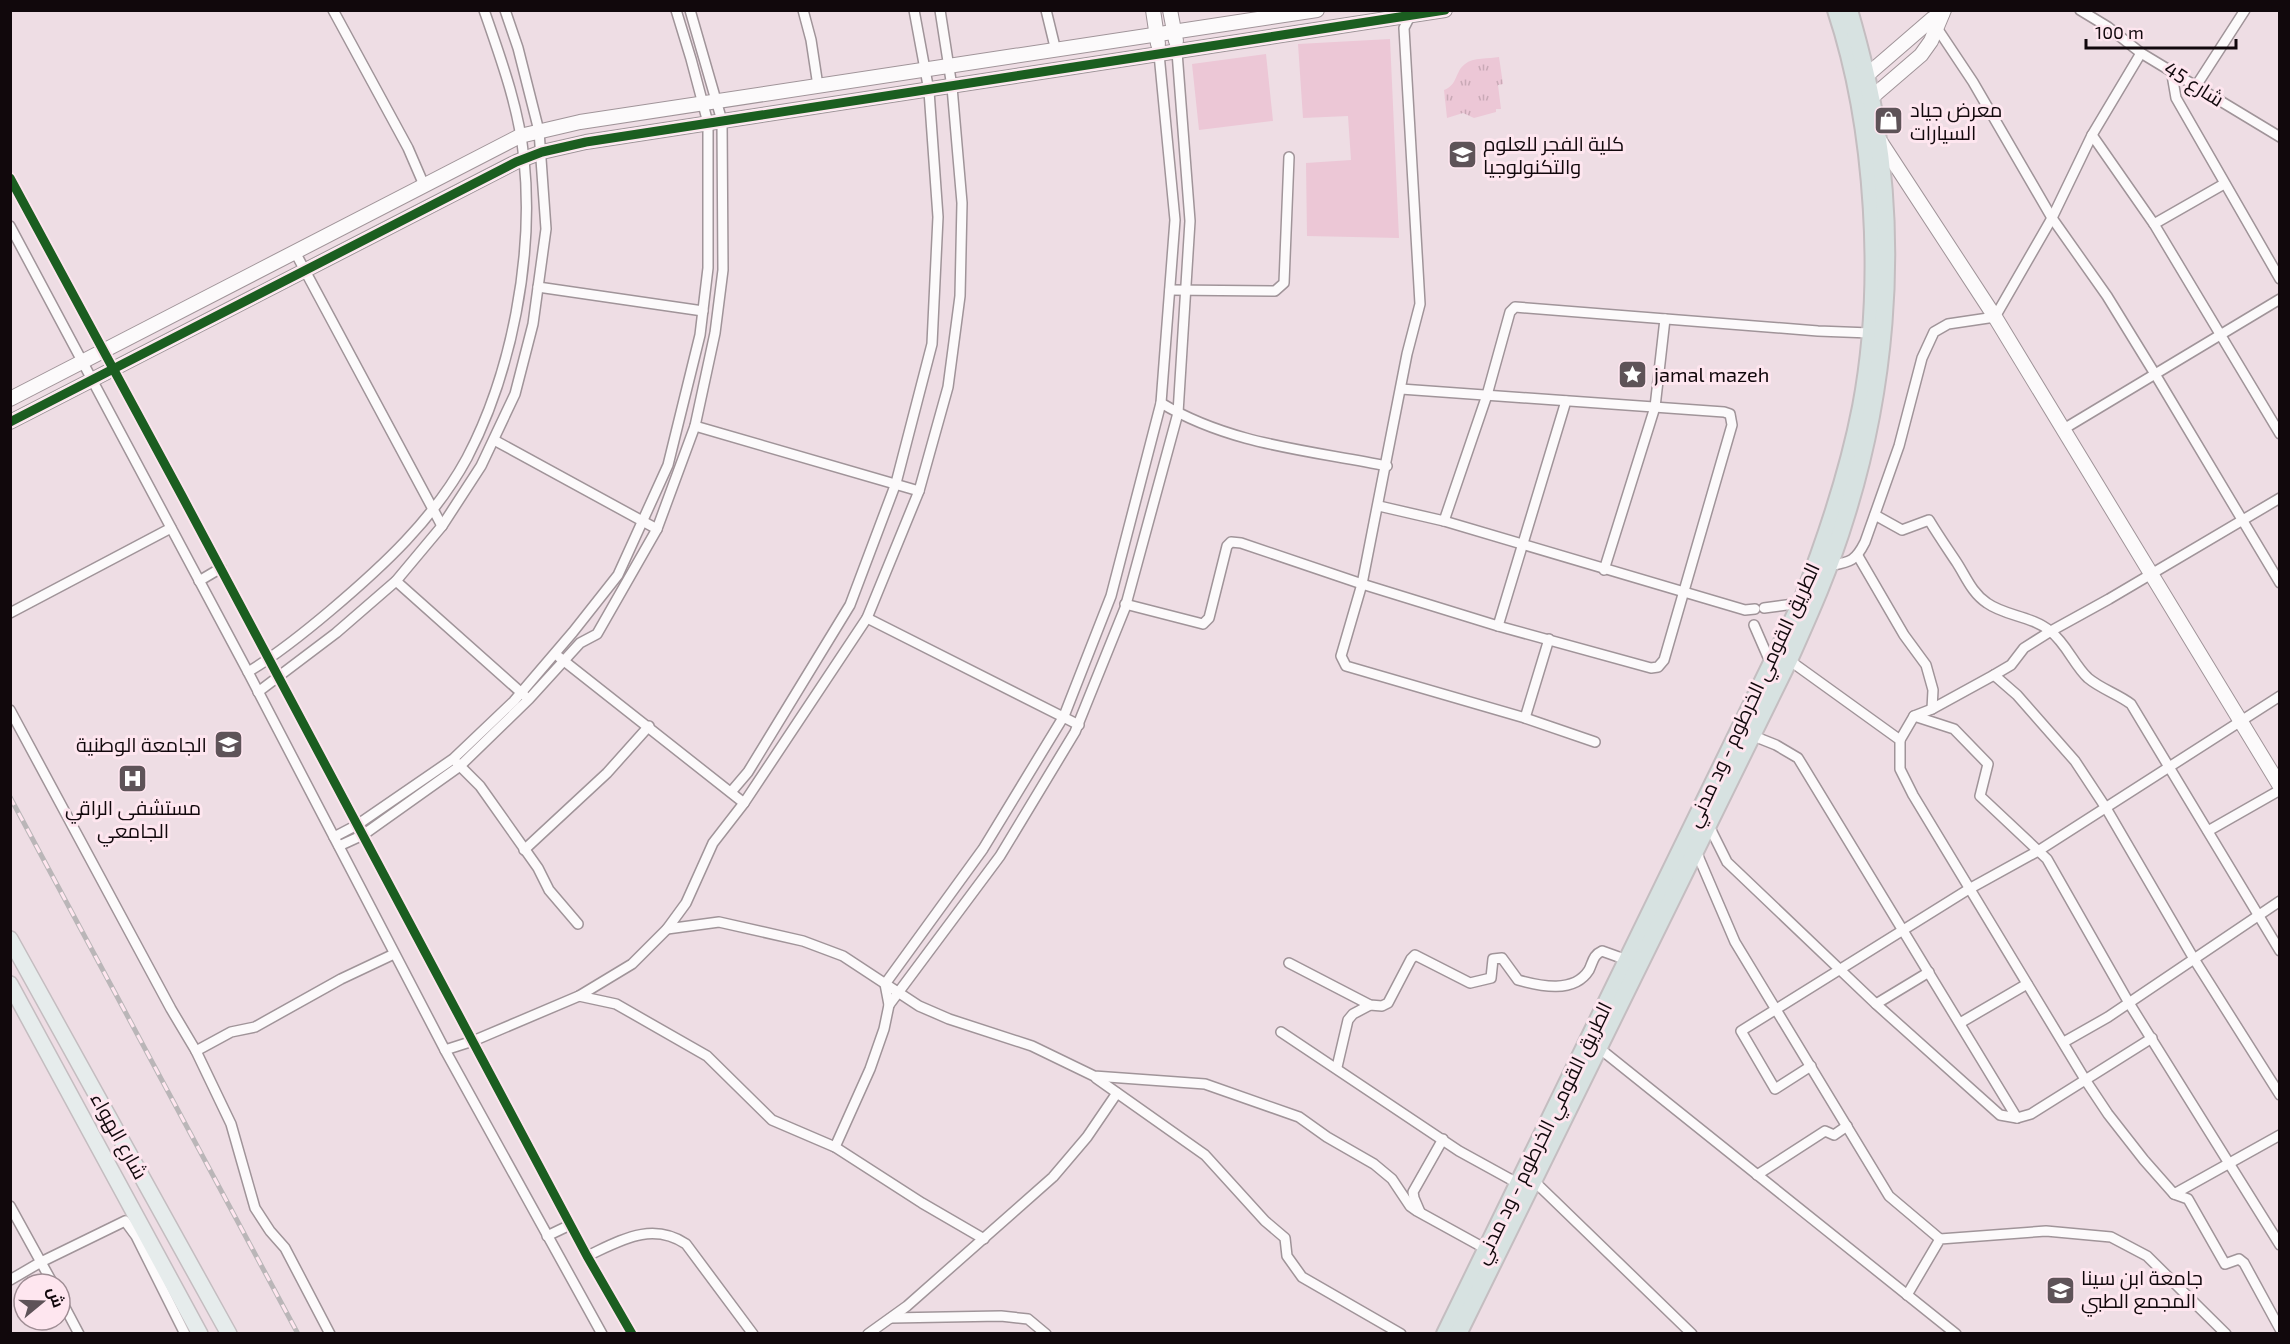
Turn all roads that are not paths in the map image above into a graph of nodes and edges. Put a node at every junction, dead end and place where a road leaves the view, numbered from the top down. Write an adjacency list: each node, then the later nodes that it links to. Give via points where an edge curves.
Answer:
1 (333, 10): 51 (street)
2 (484, 10): 43 (street, via 512,95)
3 (505, 10): 41 (street)
4 (675, 10): 38 (street)
5 (690, 10): 37 (street)
6 (803, 10): 32 (street)
7 (914, 10): 29 (street)
8 (940, 10): 28 (street)
9 (1046, 10): 24 (street)
10 (1153, 10): 23 (street)
11 (1170, 10): 22 (street)
12 (1445, 10): 19 (street)
13 (1836, 10): 65 (highway, الطريق القومي الخرطوم - ود مدني, via 1865,143 1872,233)
14 (1850, 10): 31 (highway, الطريق القومي الخرطوم - ود مدني)
15 (2080, 10): 26 (street, شارع 45)
16 (2245, 10): 33 (street)
17 (1317, 11): 21 (street); 22 (street)
18 (1943, 12): 20 (street); 31 (street)
19 (1402, 17): 21 (street); 72 (street, via 1420,304)
20 (1937, 28): 36 (street, via 1921,54); 52 (street, via 1973,81)
21 (1320, 30): 25 (street)
22 (1174, 32): 23 (street); 25 (street)
23 (1157, 34): 24 (street); 27 (street)
24 (1056, 51): 28 (street)
25 (1178, 52): 27 (street); 60 (street, via 1190,221)
26 (2141, 53): 30 (street, شارع 45); 42 (street)
27 (1159, 54): 34 (street); 59 (street, via 1175,220)
28 (949, 66): 29 (street); 34 (street)
29 (927, 69): 32 (street); 35 (street)
30 (2171, 69): 33 (street, شارع 45); 50 (street, via 2176,98)
31 (1866, 76): 36 (highway, الطريق القومي الخرطوم - ود مدني)
32 (818, 86): 37 (street)
33 (2196, 86): 44 (street, شارع 45)
34 (952, 87): 35 (street); 86 (street, via 962,203 960,296 948,387)
35 (929, 91): 39 (street); 85 (street, via 938,217 932,344)
36 (1871, 98): 45 (highway, الطريق القومي الخرطوم - ود مدني)
37 (718, 101): 38 (street); 39 (street)
38 (702, 103): 40 (street); 41 (street)
39 (722, 121): 40 (street); 80 (street, via 723,270 715,333)
40 (708, 123): 46 (street); 62 (street, via 708,268)
41 (539, 131): 43 (street); 46 (street)
42 (2091, 135): 52 (street); 53 (street)
43 (520, 136): 47 (street); 51 (street)
44 (2280, 137)
45 (1878, 138): 63 (street); 99 (highway, الطريق القومي الخرطوم - ود مدني, via 1886,232 1883,334 1859,471)
46 (542, 152): 47 (street); 58 (street, via 546,229)
47 (524, 158): 56 (street); 89 (street, via 526,233 515,320 498,384 467,458)
48 (1288, 158): 60 (street, via 1282,286 1275,291)
49 (10, 178): 67 (street)
50 (2224, 184): 53 (street); 57 (street)
51 (424, 185): 55 (street)
52 (2052, 218): 63 (street); 70 (street)
53 (2154, 224): 66 (street)
54 (10, 226): 68 (street)
55 (295, 252): 56 (street); 67 (street)
56 (304, 272): 69 (street); 89 (street)
57 (2280, 279)
58 (538, 287): 62 (street); 83 (street, via 533,324 514,394)
59 (1170, 290): 60 (street); 76 (street)
60 (1185, 291): 78 (street)
61 (2280, 299): 66 (street)
62 (703, 311): 93 (street, via 668,465)
63 (1995, 317): 81 (street); 90 (street, via 1948,324 1934,332 1922,358 1899,446)
64 (1665, 319): 65 (street); 73 (street, via 1513,308); 77 (street)
65 (1870, 333): 109 (highway, الطريق القومي الخرطوم - ود مدني, via 1861,405 1847,470)
66 (2220, 334): 70 (street); 82 (street)
67 (104, 349): 68 (street); 69 (street)
68 (82, 361): 71 (street); 74 (street)
69 (113, 369): 71 (street); 100 (street)
70 (2155, 374): 81 (street); 92 (street)
71 (91, 381): 79 (street); 95 (street)
72 (1401, 389): 73 (street); 84 (street)
73 (1487, 395): 75 (street); 91 (street)
74 (10, 399)
75 (1566, 401): 77 (street); 97 (street)
76 (1161, 403): 78 (street); 130 (street, via 1111,597)
77 (1655, 407): 102 (street); 108 (street, via 1724,412 1730,414 1732,425)
78 (1178, 413): 84 (street, via 1218,431 1264,444); 110 (street)
79 (10, 422)
80 (695, 426): 85 (street); 96 (street)
81 (2062, 430): 103 (street)
82 (2280, 434)
83 (494, 440): 93 (street); 94 (street)
84 (1387, 466): 88 (street)
85 (896, 483): 86 (street); 142 (street, via 850,605 748,772)
86 (919, 491): 113 (street)
87 (2280, 498): 92 (street)
88 (1379, 506): 91 (street); 107 (street)
89 (432, 510): 94 (street); 118 (street, via 382,567)
90 (1875, 515): 98 (street); 115 (street, via 1902,530 1929,520 1965,579 1987,603)
91 (1444, 520): 97 (street)
92 (2242, 520): 101 (street); 103 (street)
93 (644, 521): 96 (street); 117 (street, via 618,575)
94 (442, 526): 105 (street)
95 (171, 528): 104 (street); 111 (street)
96 (657, 529): 120 (street, via 597,634 580,643)
97 (1521, 544): 102 (street); 114 (street)
98 (1858, 556): 99 (street, via 1848,563); 128 (street, via 1926,665 1933,690)
99 (1829, 566): 119 (highway, الطريق القومي الخرطوم - ود مدني)
100 (221, 568): 104 (street); 118 (street)
101 (2276, 568): 106 (street)
102 (1604, 570): 108 (street)
103 (2150, 574): 115 (street); 133 (street)
104 (199, 581): 122 (street)
105 (396, 581): 124 (street); 126 (street)
106 (2280, 583)
107 (1362, 584): 110 (street, via 1231,542 1209,618 1203,624); 114 (street); 132 (street, via 1341,656 1346,666)
108 (1684, 592): 112 (street); 116 (street, via 1664,660 1658,668)
109 (1801, 603): 112 (street); 121 (highway, الطريق القومي الخرطوم - ود مدني)
110 (1125, 604): 134 (street)
111 (10, 613)
112 (1753, 614): 121 (street)
113 (867, 618): 130 (street); 143 (street)
114 (1498, 626): 116 (street)
115 (2051, 631): 123 (street, via 2024,648 2011,665); 140 (street, via 2087,677 2131,704)
116 (1549, 639): 132 (street)
117 (555, 654): 120 (street); 126 (street)
118 (270, 659): 122 (street); 124 (street)
119 (1789, 660): 136 (highway, الطريق القومي الخرطوم - ود مدني); 137 (street)
120 (563, 661): 126 (street); 135 (street)
121 (1771, 666): 166 (highway, الطريق القومي الخرطوم - ود مدني)
122 (248, 672): 125 (street)
123 (1994, 675): 128 (street); 144 (street, via 2065,747)
124 (279, 677): 125 (street); 146 (street)
125 (258, 692): 149 (street)
126 (525, 696): 139 (street)
127 (2280, 696): 133 (street)
128 (1932, 709): 131 (street)
129 (10, 710): 187 (street)
130 (1064, 716): 134 (street); 150 (street)
131 (1914, 716): 137 (street); 154 (street, via 1954,729 1988,764 1980,796)
132 (1525, 718): 138 (street)
133 (2240, 721): 140 (street); 141 (street)
134 (1079, 725): 155 (street)
135 (649, 726): 142 (street); 152 (street, via 607,773)
136 (1751, 735): 145 (highway, الطريق القومي الخرطوم - ود مدني); 161 (street, via 1798,758)
137 (1900, 740): 156 (street, via 1900,769)
138 (1595, 742)
139 (456, 762): 146 (street); 148 (street); 152 (street, via 480,786)
140 (2171, 768): 144 (street); 147 (street)
141 (2280, 788): 147 (street)
142 (731, 792): 143 (street)
143 (744, 803): 160 (street, via 713,843 686,903)
144 (2106, 808): 154 (street); 165 (street)
145 (1708, 824): 153 (highway, الطريق القومي الخرطوم - ود مدني); 168 (street, via 1727,862)
146 (357, 825): 148 (street); 149 (street)
147 (2208, 831): 158 (street)
148 (363, 835): 151 (street); 183 (street)
149 (334, 837): 151 (street)
150 (987, 843): 155 (street); 171 (street)
151 (339, 846): 164 (street)
152 (524, 849): 159 (street, via 549,890)
153 (1695, 850): 179 (street, via 1736,942); 185 (highway, الطريق القومي الخرطوم - ود مدني)
154 (2038, 851): 156 (street); 175 (street, via 2059,879)
155 (1000, 856): 173 (street)
156 (1969, 889): 161 (street); 172 (street)
157 (2280, 902): 158 (street)
158 (2257, 916): 163 (street); 165 (street)
159 (578, 924)
160 (667, 929): 171 (street, via 719,922 803,941 843,956); 174 (street, via 632,964)
161 (1903, 929): 168 (street); 169 (street)
162 (10, 939): 220 (main road, شارع الهواء)
163 (2280, 951)
164 (394, 954): 186 (street); 187 (street, via 255,1027 231,1032)
165 (2194, 959): 175 (street); 192 (street)
166 (1626, 960): 178 (street, via 1602,951 1595,956 1584,978 1543,986 1518,980 1502,958 1493,959 1491,978 1470,983 1415,955 1388,1003); 201 (highway, الطريق القومي الخرطوم - ود مدني)
167 (1290, 963): 178 (street)
168 (1841, 970): 176 (street); 179 (street)
169 (1929, 972): 176 (street); 180 (street)
170 (10, 984): 219 (main road, شارع الهواء)
171 (885, 984): 173 (street); 177 (street)
172 (2027, 984): 180 (street); 184 (street)
173 (899, 993): 177 (street); 190 (street, via 949,1019 1032,1046)
174 (579, 996): 183 (street); 198 (street, via 616,1004 708,1056 772,1120)
175 (2129, 1003): 182 (street); 184 (street)
176 (1876, 1004): 194 (street, via 2000,1115)
177 (889, 1005): 198 (street, via 870,1069)
178 (1370, 1005): 189 (street, via 1348,1020)
179 (1777, 1010): 188 (street); 188 (street, via 1741,1031 1775,1089)
180 (1960, 1023): 194 (street)
181 (1281, 1032): 189 (street)
182 (2152, 1038): 191 (street); 199 (street)
183 (473, 1041): 186 (street); 205 (street)
184 (2064, 1042): 191 (street)
185 (1599, 1048): 200 (street); 201 (highway, الطريق القومي الخرطوم - ود مدني)
186 (445, 1050): 206 (street)
187 (196, 1051): 221 (street, via 231,1124 255,1208 285,1248)
188 (1811, 1066): 195 (street)
189 (1337, 1067): 197 (street)
190 (1094, 1076): 193 (street); 204 (street, via 1205,1084 1299,1117 1374,1164)
191 (2086, 1081): 194 (street, via 2031,1114); 202 (street)
192 (2279, 1091)
193 (1117, 1093): 207 (street, via 1053,1177); 227 (street, via 1205,1155 1285,1238 1287,1256 1302,1277)
194 (2017, 1118)
195 (1847, 1126): 200 (street, via 1834,1135 1824,1131); 208 (street, via 1889,1196)
196 (2280, 1135): 199 (street)
197 (1443, 1139): 201 (street); 204 (street, via 1413,1192)
198 (835, 1147): 207 (street)
199 (2229, 1165): 202 (street); 209 (street)
200 (1757, 1175): 215 (street)
201 (1526, 1182): 210 (highway, الطريق القومي الخرطوم - ود مدني); 229 (highway, الطريق القومي الخرطوم - ود مدني); 230 (street)
202 (2174, 1194): 217 (street, via 2188,1199 2225,1264 2239,1259 2244,1263)
203 (10, 1206): 212 (street)
204 (1421, 1214): 210 (street)
205 (570, 1225): 206 (street); 211 (street)
206 (547, 1236): 222 (street)
207 (984, 1239): 216 (street)
208 (1940, 1239): 215 (street); 232 (street, via 2046,1231 2110,1237 2147,1256)
209 (2280, 1245)
210 (1486, 1249): 228 (highway, الطريق القومي الخرطوم - ود مدني)
211 (587, 1256): 223 (street); 224 (street, via 632,1236 674,1236 686,1244)
212 (41, 1262): 213 (street); 214 (street); 218 (street, via 125,1221)
213 (46, 1272)
214 (10, 1280)
215 (1908, 1295): 231 (street)
216 (891, 1318): 225 (street); 226 (street, via 1001,1316 1028,1319)
217 (2280, 1329)
218 (185, 1334)
219 (200, 1334)
220 (229, 1334)
221 (330, 1334)
222 (602, 1334)
223 (632, 1334)
224 (753, 1334)
225 (868, 1334)
226 (1046, 1334)
227 (1401, 1334)
228 (1445, 1334)
229 (1458, 1334)
230 (1692, 1334)
231 (1956, 1334)
232 (2226, 1334)

